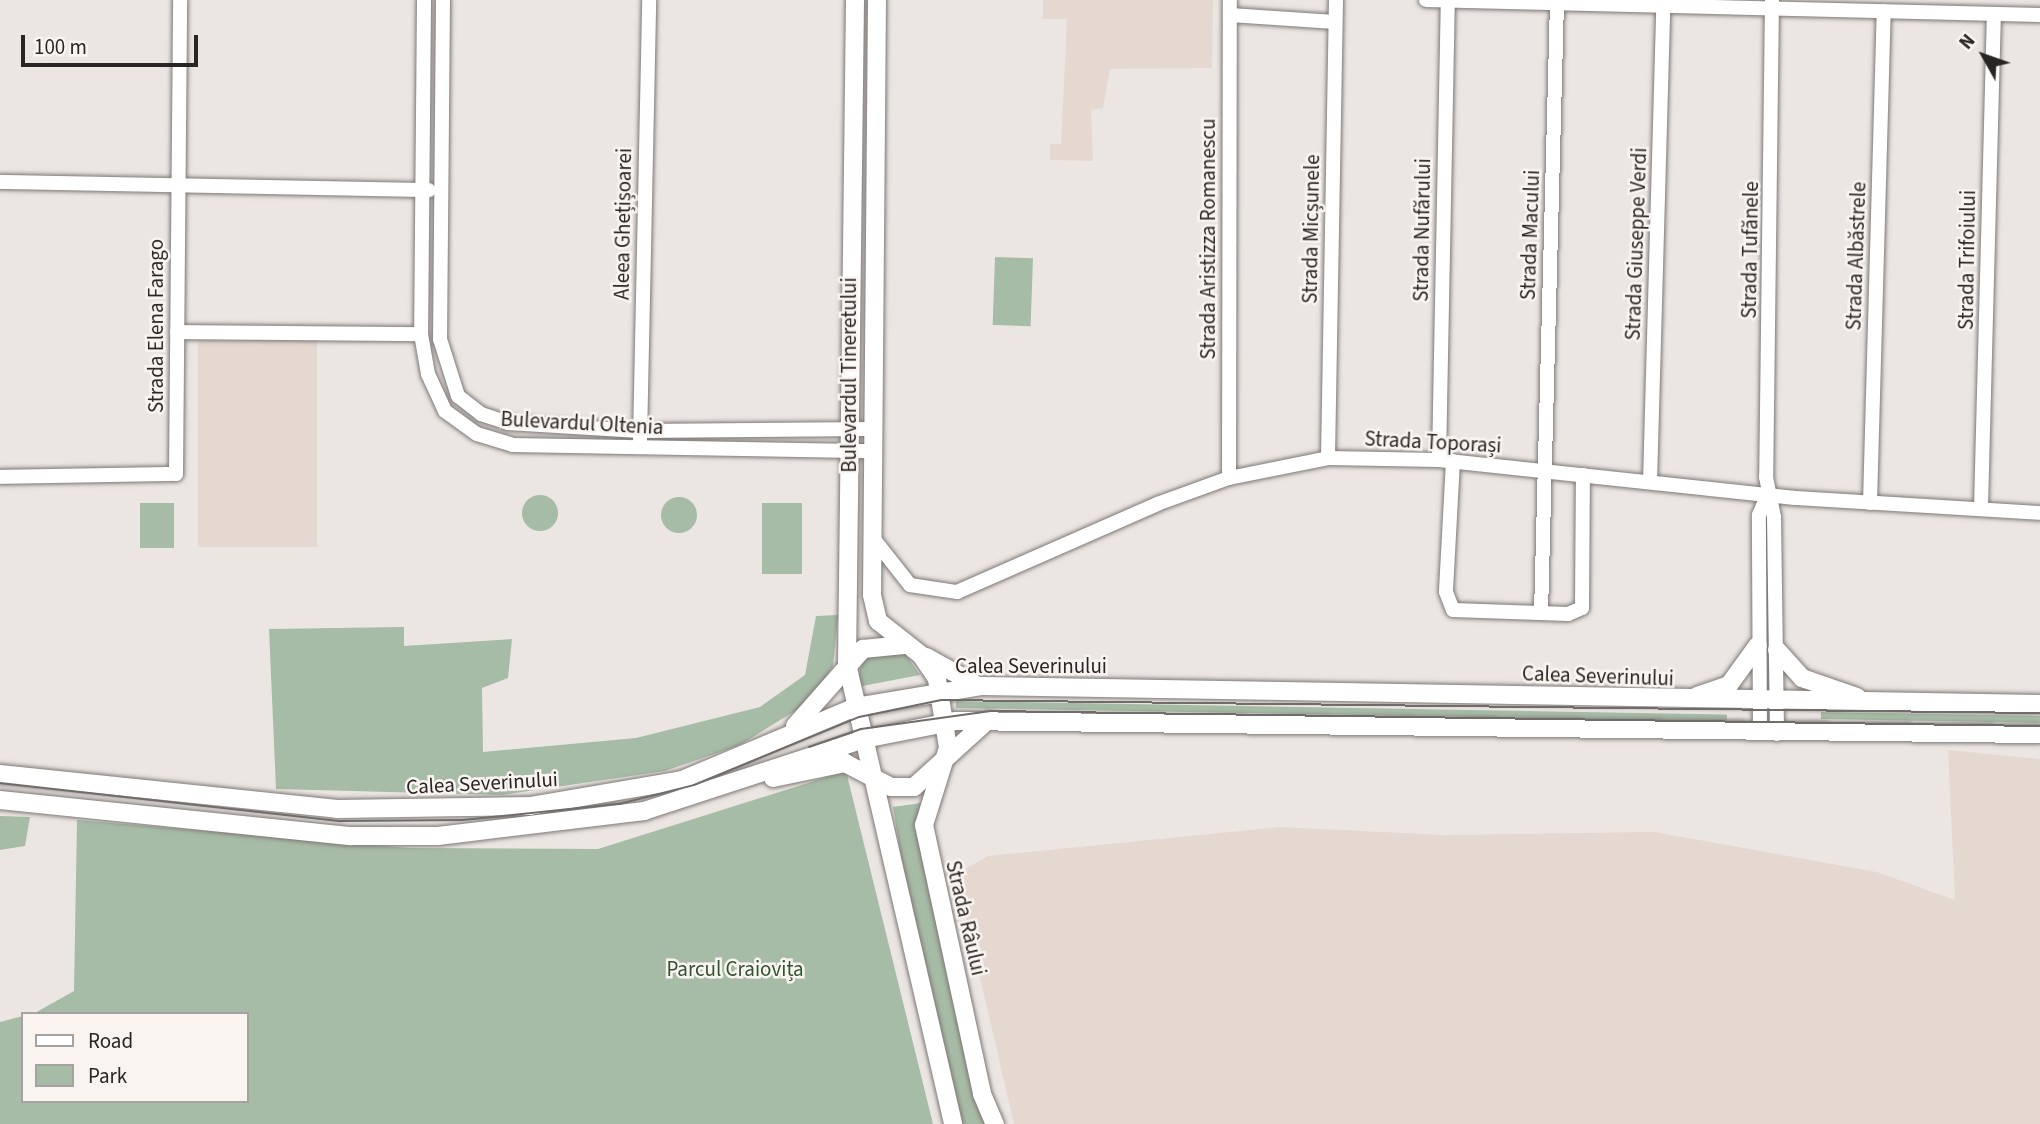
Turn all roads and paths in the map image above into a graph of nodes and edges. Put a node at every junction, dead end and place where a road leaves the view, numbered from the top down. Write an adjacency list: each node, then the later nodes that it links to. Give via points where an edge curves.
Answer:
1 (180, 0): 19 (street, Strada Elena Farago)
2 (424, 0): 20 (street, Bulevardul Oltenia)
3 (443, 0): 21 (street)
4 (649, 0): 28 (street, Aleea Ghețișoarei)
5 (855, 0): 26 (main road, Bulevardul Tineretului)
6 (877, 0): 27 (main road, Bulevardul Tineretului)
7 (1336, 0): 17 (street, Strada Micșunele)
8 (1426, 0): 9 (street)
9 (1448, 1): 10 (street); 33 (street, Strada Nufărului)
10 (1557, 2): 13 (street); 34 (street, Strada Macului)
11 (1776, 3): 13 (street); 14 (street); 39 (street, Strada Tufănele)
12 (1230, 7): 17 (street); 37 (street, Strada Aristizza Romanescu)
13 (1663, 8): 38 (street, Strada Giuseppe Verdi)
14 (1884, 11): 15 (street); 40 (street, Strada Albăstrele)
15 (1994, 14): 16 (street); 41 (street, Strada Trifoiului)
16 (2040, 15)
17 (1335, 22): 32 (street, Strada Micșunele)
18 (0, 182): 19 (street)
19 (178, 187): 20 (street); 22 (street, Strada Elena Farago)
20 (422, 190): 21 (street); 23 (street, Bulevardul Oltenia)
21 (440, 190): 24 (street, via 440,339)
22 (177, 332): 23 (street); 36 (street, Strada Elena Farago, via 176,474)
23 (421, 334): 25 (street, Bulevardul Oltenia)
24 (451, 386): 25 (street); 28 (street, Bulevardul Oltenia, via 469,407 508,423)
25 (435, 393): 29 (street, Bulevardul Oltenia, via 460,425 493,440)
26 (848, 429): 27 (street, Bulevardul Oltenia); 28 (street, Bulevardul Oltenia); 30 (main road, Bulevardul Tineretului)
27 (870, 429): 31 (main road, Bulevardul Tineretului)
28 (640, 431): 29 (street, Aleea Ghețișoarei)
29 (640, 448): 30 (street, Bulevardul Oltenia)
30 (848, 451): 31 (street, Bulevardul Oltenia); 48 (main road, Bulevardul Tineretului)
31 (871, 452): 43 (main road, Bulevardul Tineretului)
32 (1328, 458): 33 (street, Strada Toporași); 37 (street, Strada Toporași)
33 (1446, 461): 34 (street, Strada Toporași); 44 (street, Strada Nufărului, via 1446,603 1453,610)
34 (1544, 471): 35 (street, Strada Toporași); 44 (street, Strada Macului)
35 (1583, 475): 38 (street, Strada Toporași); 44 (street, Strada Nufărului, via 1585,602 1576,612)
36 (0, 477)
37 (1229, 478): 43 (street, Strada Toporași, via 957,592 910,585)
38 (1650, 482): 39 (street, Strada Toporași)
39 (1768, 494): 40 (street, Strada Toporași); 45 (street, Strada Tufănele, via 1759,515); 47 (street, Strada Tufănele)
40 (1870, 503): 41 (street, Strada Toporași)
41 (1981, 507): 42 (street, Strada Toporași)
42 (2040, 513)
43 (873, 538): 46 (main road, Bulevardul Tineretului, via 875,613)
44 (1541, 613)
45 (1758, 645): 52 (street, Strada Tufănele); 53 (main road, via 1728,685)
46 (914, 650): 48 (main road, via 873,644); 49 (main road); 50 (main road, Bulevardul Tineretului)
47 (1777, 650): 51 (main road, via 1802,678); 52 (street, Strada Tufănele)
48 (847, 664): 55 (main road, Bulevardul Tineretului); 61 (main road, via 816,709)
49 (982, 686): 50 (main road, Calea Severinului); 53 (main road, Calea Severinului)
50 (939, 689): 55 (main road, Calea Severinului); 57 (main road, Bulevardul Tineretului)
51 (1863, 699): 52 (main road, Calea Severinului); 54 (main road, Calea Severinului)
52 (1768, 700): 53 (main road, Calea Severinului); 58 (street, Strada Tufănele)
53 (1680, 702)
54 (2040, 704)
55 (856, 707): 60 (main road, Bulevardul Tineretului); 61 (main road, Calea Severinului)
56 (988, 720): 57 (main road); 58 (main road); 62 (main road)
57 (946, 722): 60 (main road); 62 (main road, Strada Râului)
58 (1768, 734): 59 (main road)
59 (2040, 734)
60 (864, 739): 64 (main road); 65 (main road)
61 (772, 744): 63 (main road, Calea Severinului, via 638,791 467,811 272,805)
62 (943, 767): 64 (main road, via 905,789); 68 (main road, Strada Râului, via 924,825 982,1094)
63 (0, 774)
64 (875, 779): 65 (main road, via 845,763); 67 (main road)
65 (739, 782): 66 (main road, via 644,811 438,836 351,836)
66 (0, 800)
67 (953, 1124)
68 (995, 1124)

